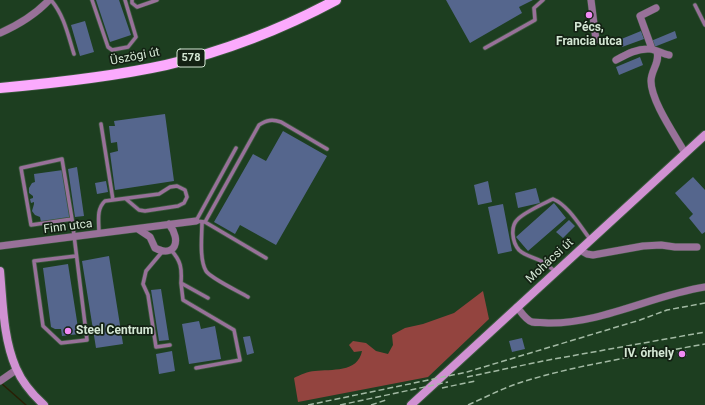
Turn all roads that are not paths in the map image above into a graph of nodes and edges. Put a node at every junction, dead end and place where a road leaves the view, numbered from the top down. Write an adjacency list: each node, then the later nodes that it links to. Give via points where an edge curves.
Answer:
1 (50, 0): 9 (street); 17 (lane, via 58,8)
2 (92, 0): 3 (lane, via 108,47 112,50 128,47 136,37)
3 (125, 0)
4 (132, 0): 5 (lane, via 137,7)
5 (157, 0)
6 (336, 0): 20 (main road, Üszögi út / 578, via 273,31 184,60 111,75)
7 (542, 0): 15 (lane, via 534,8 535,20)
8 (591, 0): 14 (street)
9 (41, 4): 13 (street, via 17,25)
10 (695, 5): 12 (lane)
11 (656, 8): 16 (street, via 640,16)
12 (705, 25)
13 (0, 33)
14 (596, 40)
15 (485, 48)
16 (655, 51): 18 (street); 19 (street, via 642,49); 25 (street, via 658,59 651,82 655,98)
17 (74, 54)
18 (670, 55)
19 (616, 60)
20 (0, 88)
21 (101, 124): 27 (lane)
22 (705, 135): 25 (main road, Mohácsi út)
23 (236, 148): 29 (lane)
24 (327, 149): 29 (lane, via 281,122 264,122)
25 (686, 153): 34 (main road, Mohácsi út)
26 (126, 199): 26 (lane, via 159,194 170,187 178,186 185,190 187,196 184,203 178,206 144,211); 27 (lane)
27 (113, 200): 32 (lane, via 101,204)
28 (72, 219): 28 (lane, via 31,225 21,168 62,159); 33 (lane)
29 (201, 221): 30 (street, Finn utca); 41 (lane); 46 (lane, via 202,250 207,272)
30 (169, 224): 31 (street, Finn utca); 37 (street, via 177,240)
31 (138, 229): 32 (street, Finn utca); 39 (street, via 150,236 155,248)
32 (99, 234): 33 (street, Finn utca)
33 (74, 237): 35 (street, Finn utca); 40 (lane)
34 (591, 240): 38 (main road, Mohácsi út); 43 (lane, via 569,212 552,199 517,219 512,235 519,250)
35 (0, 246)
36 (697, 247): 38 (street, via 643,246 593,255)
37 (171, 250): 39 (street); 44 (lane, via 179,259)
38 (580, 250): 43 (main road, Mohácsi út)
39 (162, 252): 49 (lane, via 146,271 143,284 148,295 156,347)
40 (76, 256): 40 (lane, via 88,340 61,343 43,326 34,261)
41 (266, 258)
42 (0, 271): 51 (main road, via 7,341)
43 (556, 272): 48 (main road, Mohácsi út)
44 (181, 283): 47 (lane); 50 (lane, via 183,300 234,330 240,360)
45 (705, 286): 48 (street, via 580,321 532,322)
46 (248, 297)
47 (208, 298)
48 (517, 307): 54 (main road, Mohácsi út)
49 (170, 345)
50 (196, 368)
51 (16, 370): 52 (street); 53 (main road)
52 (1, 380)
53 (44, 405)
54 (411, 405)

